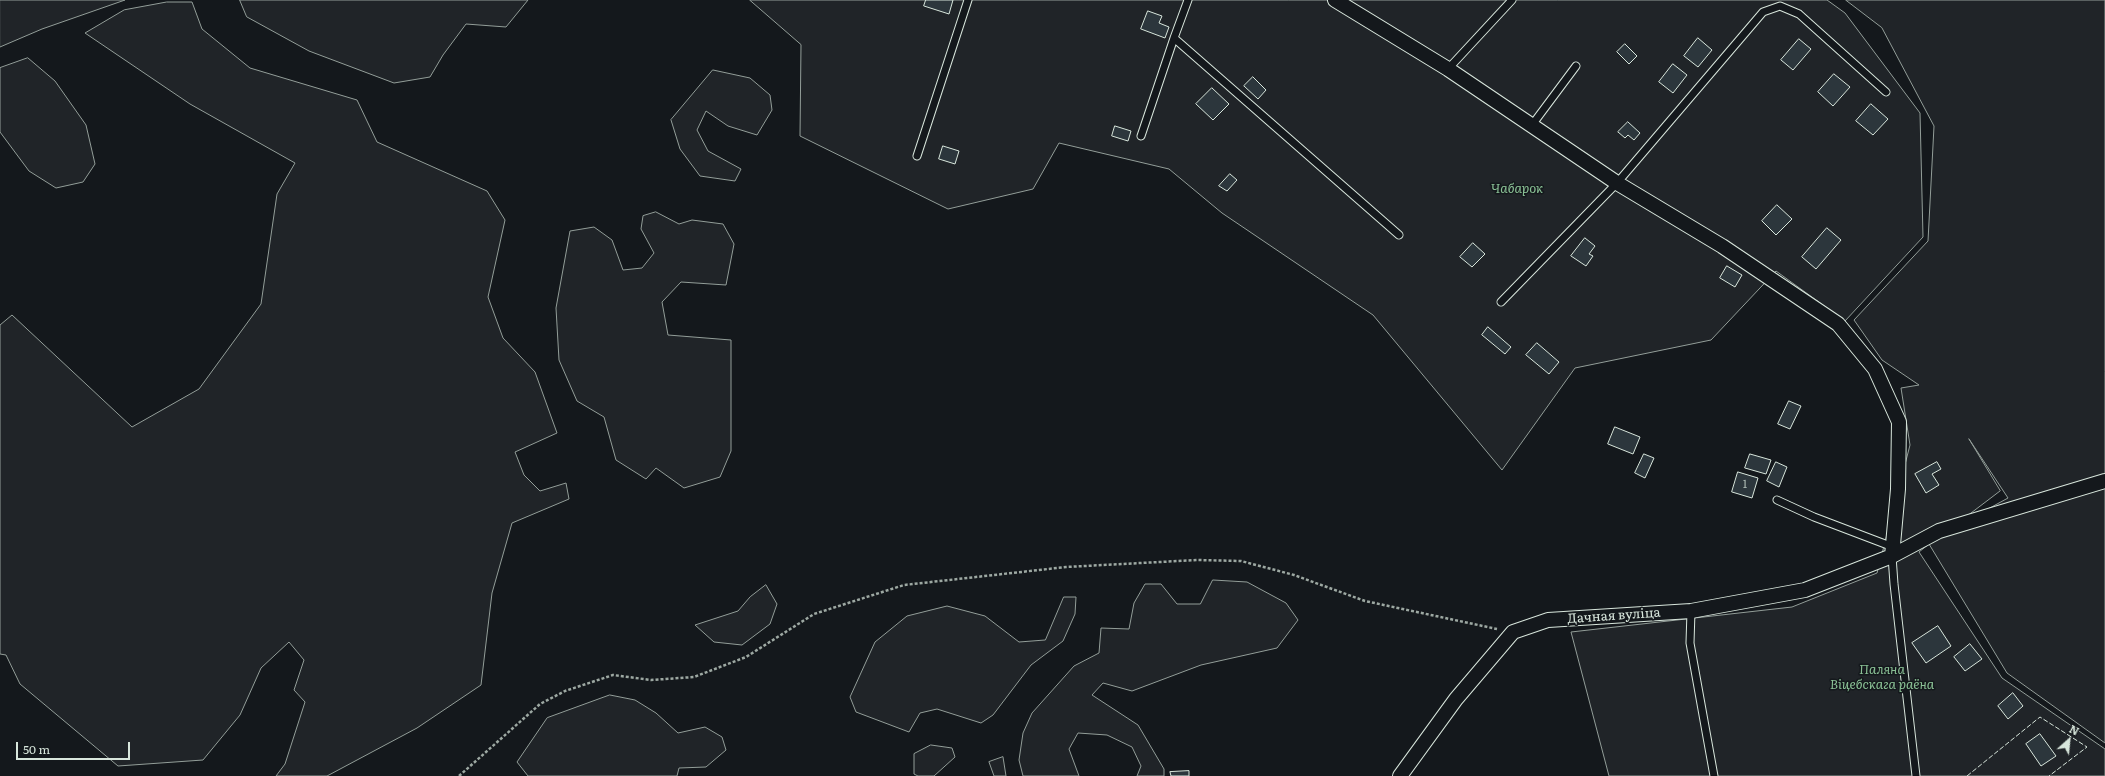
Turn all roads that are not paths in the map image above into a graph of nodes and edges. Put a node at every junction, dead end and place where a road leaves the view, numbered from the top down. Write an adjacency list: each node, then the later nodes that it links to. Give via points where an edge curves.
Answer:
1 (968, 0): 11 (lane)
2 (1188, 0): 5 (lane)
3 (1335, 0): 7 (street)
4 (1512, 0): 7 (lane)
5 (1174, 38): 10 (lane); 13 (lane)
6 (1576, 66): 9 (lane)
7 (1448, 69): 9 (street)
8 (1886, 92): 12 (lane, via 1799,14 1780,6 1763,12)
9 (1532, 125): 12 (street)
10 (1141, 136)
11 (917, 156)
12 (1617, 183): 14 (lane); 17 (street, via 1722,246 1838,324 1875,369 1899,422 1898,489)
13 (1399, 235)
14 (1501, 302)
15 (2105, 482): 17 (street, Дачная вуліца, via 1939,531)
16 (1777, 500): 17 (lane)
17 (1892, 552): 18 (street, Дачная вуліца, via 1805,590); 21 (lane)
18 (1691, 611): 19 (street, Дачная вуліца, via 1548,620 1513,632 1456,699); 20 (lane, via 1690,643)
19 (1400, 776)
20 (1714, 776)
21 (1916, 776)

